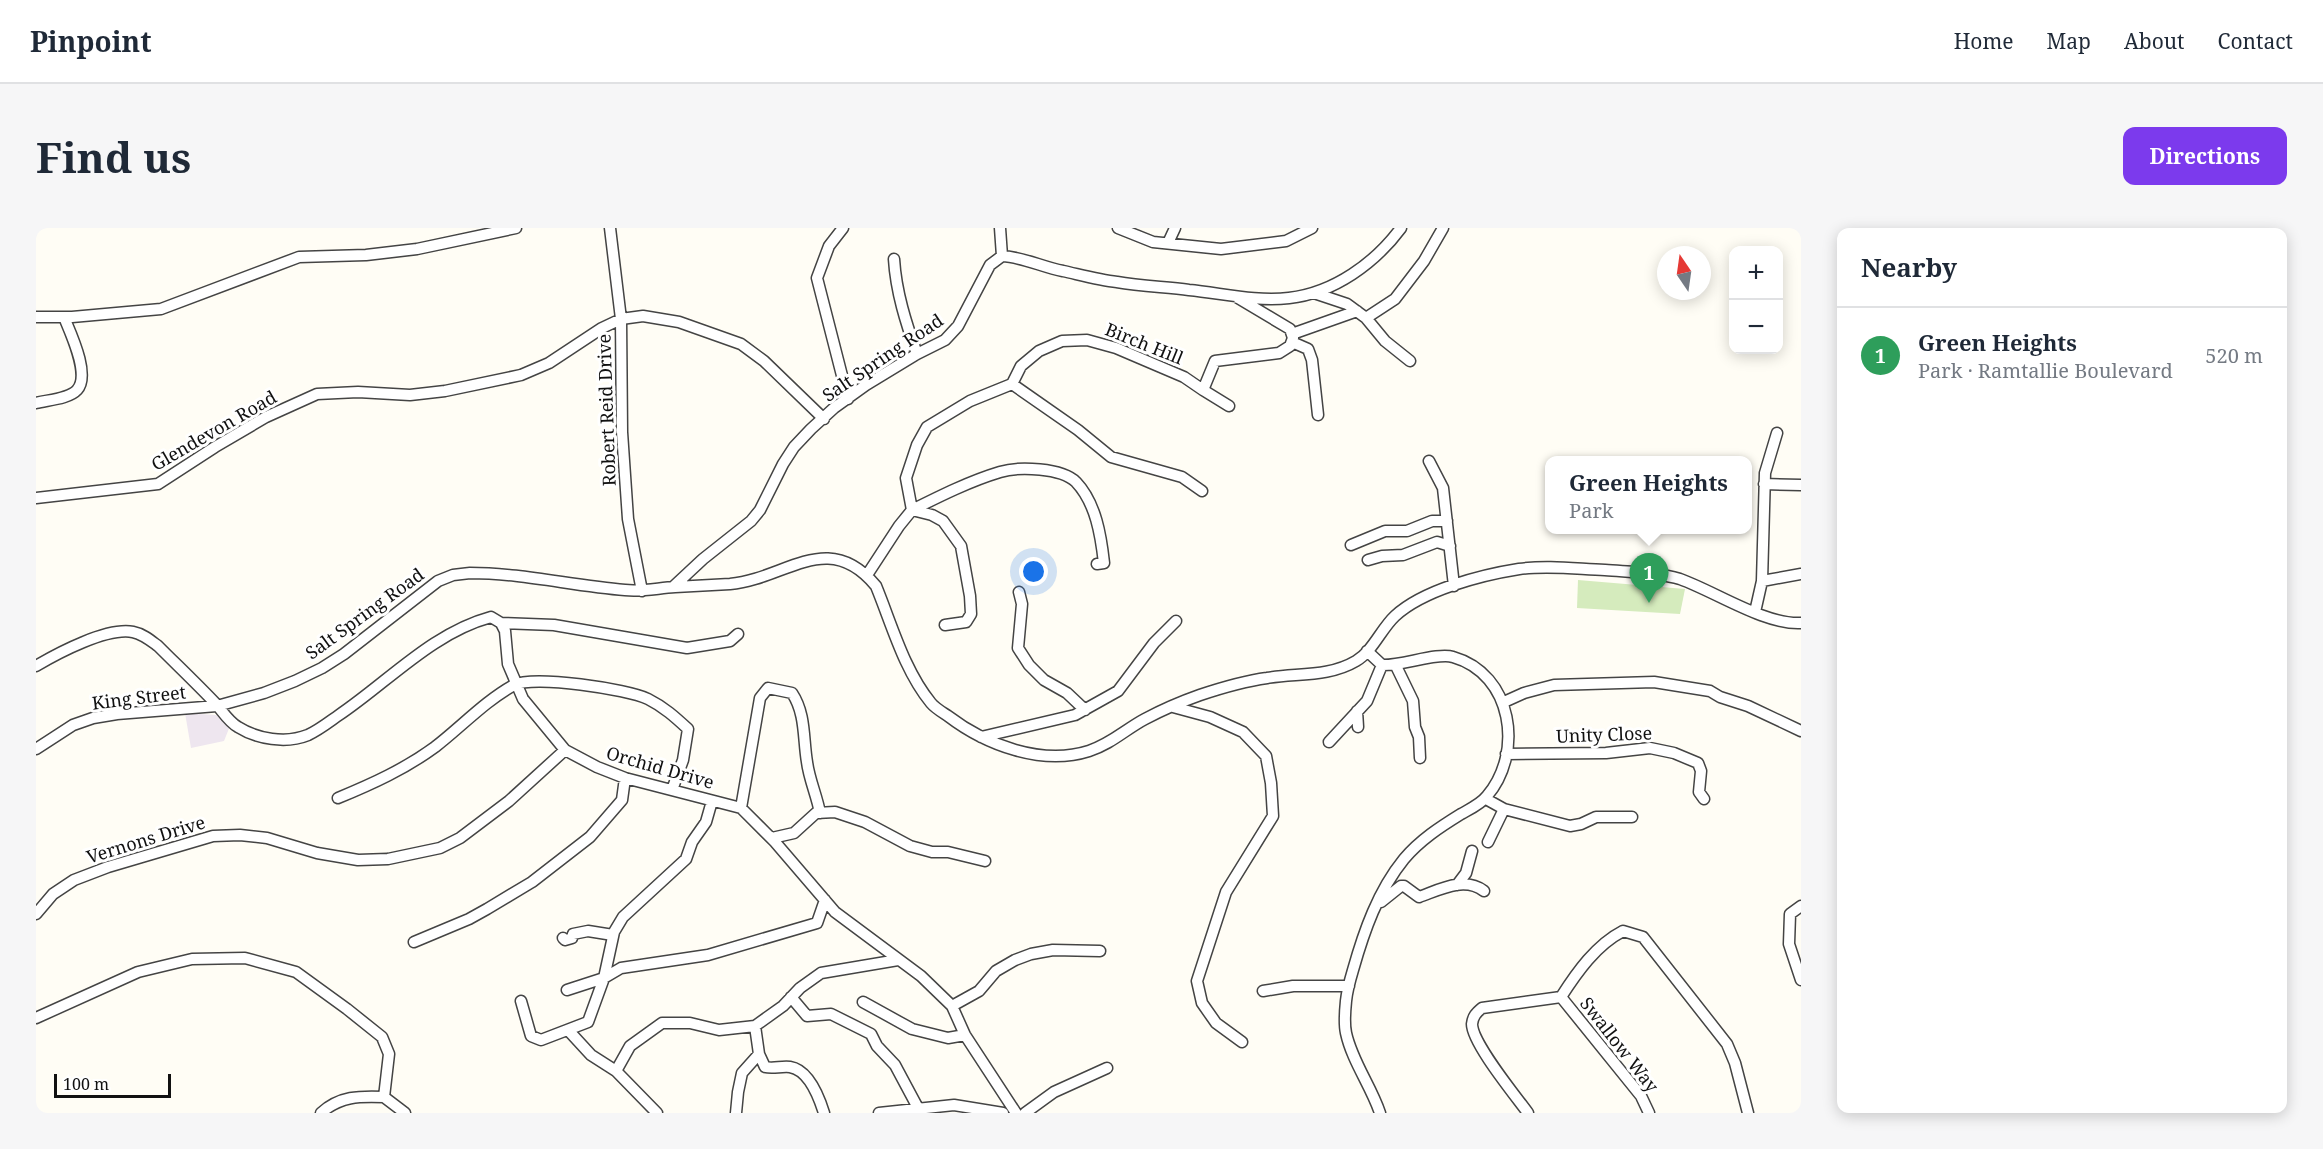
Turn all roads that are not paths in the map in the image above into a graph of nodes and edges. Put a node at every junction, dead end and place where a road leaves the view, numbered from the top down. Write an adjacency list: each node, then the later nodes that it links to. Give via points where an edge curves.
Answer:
1 (516, 228): 17 (street, via 417,249 298,257 161,309)
2 (610, 228): 18 (street, Robert Reid Drive)
3 (843, 228): 24 (street, via 830,246 817,278)
4 (1000, 228): 11 (street)
5 (1118, 228): 10 (street, via 1153,242)
6 (1175, 228): 10 (street)
7 (1312, 228): 10 (street, via 1286,241 1221,249)
8 (1401, 228): 13 (street, via 1368,263 1346,279)
9 (1443, 228): 15 (street, via 1395,299)
10 (1168, 243)
11 (1002, 256): 14 (street, via 1117,282); 20 (street, Salt Spring Road, via 990,265 958,327 945,340)
12 (894, 259): 20 (street, via 906,324)
13 (1314, 292): 14 (street, via 1288,298); 15 (street, via 1347,304)
14 (1234, 296): 19 (street, via 1290,329)
15 (1361, 315): 19 (street); 21 (street)
16 (36, 317): 17 (street)
17 (64, 317): 25 (street, via 77,349 81,381 77,390 68,395)
18 (621, 319): 28 (street, Glendevon Road, via 644,316 679,321 741,344); 34 (street, Glendevon Road, via 549,363 521,375 456,390 410,395 317,394 266,417 158,484); 46 (street, Robert Reid Drive, via 628,519)
19 (1292, 338): 23 (street, via 1290,346 1279,353 1215,361); 27 (street, via 1308,349 1312,360)
20 (917, 354): 24 (street, Salt Spring Road)
21 (1410, 361)
22 (1012, 384): 23 (street, Birch Hill, via 1022,366 1039,351 1062,341 1087,340 1161,366); 33 (street, via 1111,457 1182,477); 35 (street, via 970,401 927,427 906,478)
23 (1203, 390): 26 (street, Birch Hill)
24 (848, 399): 28 (street, Salt Spring Road)
25 (36, 402)
26 (1229, 406)
27 (1318, 415)
28 (824, 419): 45 (street, Salt Spring Road, via 794,447 751,521)
29 (1776, 433): 31 (street)
30 (1429, 461): 36 (street, via 1443,488)
31 (1764, 484): 32 (street); 43 (street)
32 (1801, 486)
33 (1202, 491)
34 (36, 498)
35 (912, 510): 40 (street, via 1002,471 1057,472 1075,481 1090,505 1101,537 1104,563); 42 (street); 52 (street, via 943,521 961,546 971,614 966,622)
36 (1447, 521): 37 (street, via 1432,521 1407,531 1385,531); 38 (street)
37 (1351, 545)
38 (1450, 546): 39 (street, via 1437,542 1402,555); 44 (street)
39 (1368, 560)
40 (1097, 564)
41 (1801, 574): 43 (street)
42 (867, 575): 45 (street, via 854,565 825,558 797,562 732,584); 66 (street, via 876,586 911,673 932,705)
43 (1762, 581): 48 (street)
44 (1454, 586): 48 (street, via 1491,575 1544,567 1631,572 1677,578); 54 (street, via 1409,605 1386,625)
45 (673, 587): 46 (street, Salt Spring Road)
46 (642, 591): 60 (street, Salt Spring Road, via 486,573 453,575 425,589 322,668 264,693)
47 (1019, 592): 62 (street, via 1022,604 1018,648 1044,680 1067,693)
48 (1755, 612): 50 (street)
49 (1176, 621): 62 (street, via 1154,643 1118,692)
50 (1801, 622)
51 (501, 623): 53 (street, via 554,625 687,648 730,641); 58 (street, Orchid Drive); 60 (street, via 491,617 454,631 345,711 296,739 261,737 235,726)
52 (945, 625)
53 (738, 634)
54 (1367, 651): 55 (street); 61 (street, via 1356,661 1334,670 1244,683)
55 (1382, 665): 57 (street); 63 (street, via 1366,701)
56 (36, 666): 60 (street, via 107,634 134,632 158,646)
57 (1396, 666): 59 (street, via 1451,656 1480,672); 71 (street, via 1413,701)
58 (516, 684): 69 (street, Orchid Drive, via 523,699); 73 (street, via 537,681 607,688 666,708 688,729 683,760); 74 (street, via 399,771)
59 (1504, 702): 65 (street, via 1554,685 1654,682 1710,691); 70 (street, via 1509,735)
60 (217, 706): 68 (street, King Street, via 93,718 73,725)
61 (1173, 707): 66 (street, via 1086,752 1066,755 1016,750); 111 (street, via 1210,717 1243,732 1266,756 1273,816 1226,892 1197,981 1202,1003 1216,1023)
62 (1085, 710): 66 (street)
63 (1357, 711): 64 (street); 67 (street)
64 (1358, 727)
65 (1801, 731)
66 (981, 737)
67 (1329, 742)
68 (36, 748)
69 (565, 750): 72 (street, Orchid Drive); 91 (street, Vernons Drive, via 509,801 440,848 388,859 358,860 267,838 213,836 74,880 53,894)
70 (1506, 754): 75 (street, via 1502,771); 76 (street, Unity Close, via 1658,749 1698,763 1699,792)
71 (1420, 758)
72 (625, 778): 73 (street, Orchid Drive); 94 (street, via 622,800 590,837 531,882 469,920)
73 (672, 790): 77 (street, Orchid Drive)
74 (338, 798)
75 (1486, 799): 79 (street); 90 (street, via 1418,844 1389,880)
76 (1704, 799)
77 (712, 801): 78 (street, Orchid Drive); 92 (street, via 686,860 623,917)
78 (741, 808): 80 (street, via 760,698 768,688 792,693 798,702 807,763); 82 (street)
79 (1504, 809): 81 (street, via 1570,826 1596,817); 83 (street)
80 (820, 813): 82 (street, via 794,833); 85 (street, via 835,812 865,822 910,846)
81 (1632, 817)
82 (772, 838): 88 (street)
83 (1488, 842)
84 (1472, 851): 86 (street, via 1466,873)
85 (985, 861)
86 (1457, 885): 87 (street, via 1474,885); 90 (street, via 1419,897 1401,886)
87 (1484, 891)
88 (825, 900): 96 (street); 97 (street, via 817,923 708,955 621,968)
89 (1801, 906): 98 (street, via 1790,914 1789,944)
90 (1375, 908): 99 (street)
91 (36, 914)
92 (612, 935): 93 (street, via 588,932); 97 (street)
93 (563, 938)
94 (414, 942)
95 (1100, 951): 106 (street, via 1053,950 1031,954 996,971 979,991)
96 (898, 960): 102 (street, via 821,973); 106 (street)
97 (604, 978): 100 (street); 109 (street, via 588,1022)
98 (1801, 980)
99 (1349, 986): 101 (street, via 1293,986); 126 (street, via 1346,1032)
100 (567, 990)
101 (1263, 991)
102 (791, 997): 108 (street); 116 (street, via 807,1016 831,1014 872,1034 877,1046 895,1065)
103 (1561, 997): 127 (street, via 1482,1008 1472,1023 1477,1041); 128 (street, Swallow Way, via 1641,1096); 129 (street, via 1606,939 1623,931 1643,938 1726,1044)
104 (521, 1001): 109 (street, via 531,1035 541,1040)
105 (863, 1002): 110 (street, via 912,1029 948,1038)
106 (952, 1006): 110 (street)
107 (36, 1018): 115 (street, via 138,972 192,959 245,958 296,972 382,1037 389,1054)
108 (755, 1026): 112 (street); 114 (street, via 719,1030 690,1023 662,1023 630,1046)
109 (568, 1029): 114 (street, via 591,1055)
110 (965, 1035): 124 (street)
111 (1242, 1042)
112 (759, 1054): 120 (street, via 742,1073); 121 (street, via 765,1067 793,1067 804,1074)
113 (1107, 1068): 125 (street, via 1054,1092)
114 (616, 1071): 119 (street)
115 (384, 1097): 117 (street, via 346,1098); 118 (street)
116 (918, 1108): 122 (street); 123 (street, via 954,1105)
117 (321, 1113)
118 (405, 1113)
119 (657, 1113)
120 (736, 1113)
121 (824, 1113)
122 (879, 1113)
123 (1002, 1113)
124 (1016, 1113)
125 (1025, 1113)
126 (1380, 1113)
127 (1528, 1113)
128 (1649, 1113)
129 (1748, 1113)

